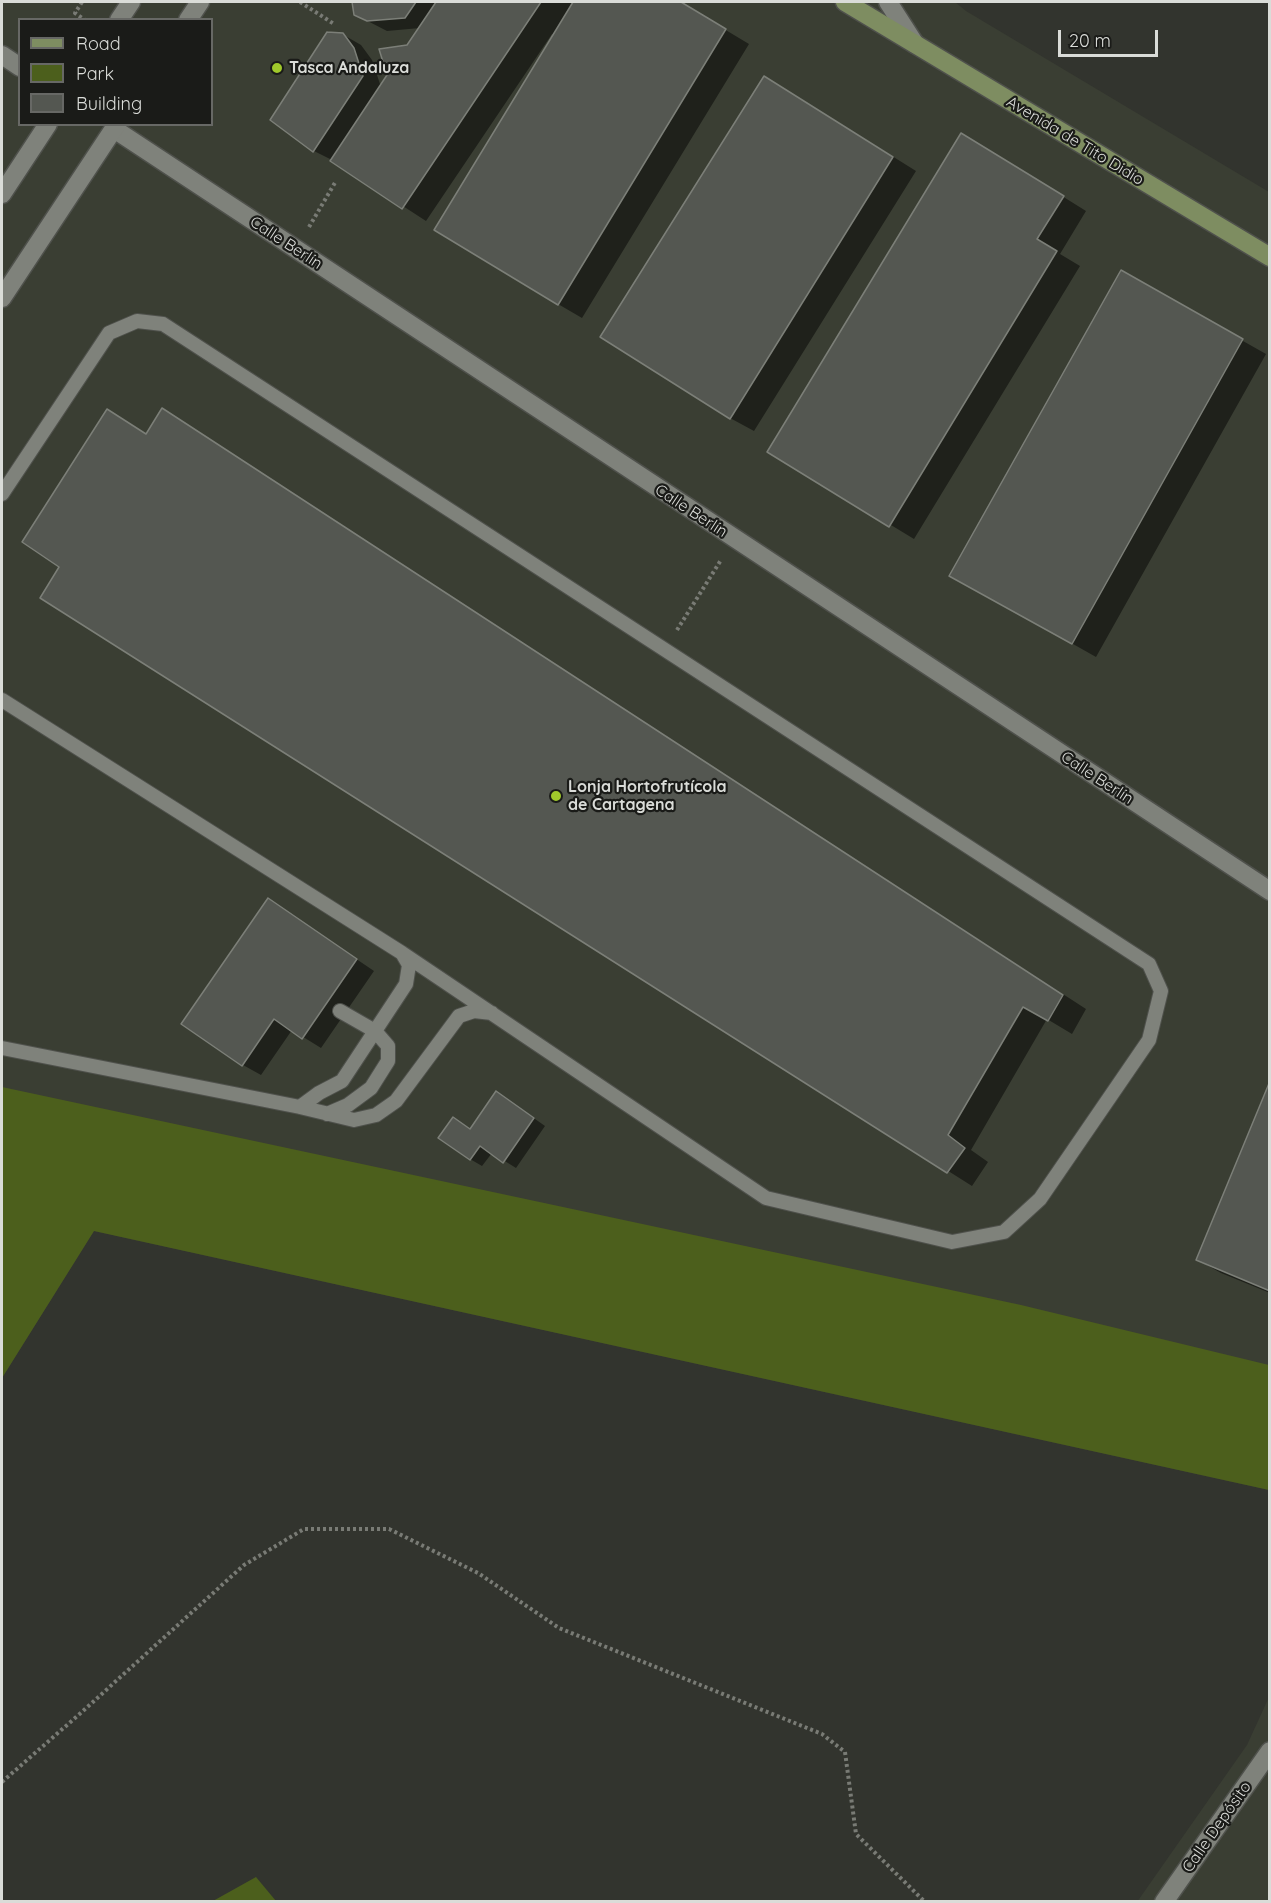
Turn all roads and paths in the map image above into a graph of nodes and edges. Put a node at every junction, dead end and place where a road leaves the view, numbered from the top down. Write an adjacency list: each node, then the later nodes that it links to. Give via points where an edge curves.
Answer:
1 (82, 2): 7 (path, via 75,13)
2 (131, 2): 8 (street)
3 (200, 2): 9 (street)
4 (300, 2): 10 (path)
5 (845, 2): 11 (main road, Avenida de Tito Didio)
6 (888, 2): 11 (street, Avenida de Tito Didio)
7 (82, 18)
8 (120, 18)
9 (189, 18)
10 (334, 24)
11 (915, 44): 19 (main road, Avenida de Tito Didio)
12 (2, 55): 13 (street)
13 (18, 66)
14 (47, 126): 17 (street)
15 (113, 126): 18 (street, Calle Berlín); 20 (street)
16 (336, 181): 18 (path)
17 (2, 194)
18 (296, 249): 22 (street, Calle Berlín)
19 (1269, 255)
20 (2, 298)
21 (2, 494): 23 (lane, via 109,333 137,321 163,324)
22 (734, 539): 23 (path); 25 (street, Calle Berlín)
23 (664, 650): 28 (lane, via 1149,964 1161,991 1149,1040 1040,1199 1004,1232 952,1242 766,1198)
24 (2, 700): 26 (lane)
25 (1269, 891)
26 (402, 953): 28 (lane); 29 (lane, via 409,965 406,984)
27 (340, 1011): 29 (lane)
28 (494, 1013): 32 (lane, via 474,1011 459,1016 396,1101 376,1115 354,1120)
29 (375, 1031): 31 (lane, via 342,1081); 32 (lane, via 388,1046 388,1061 371,1088)
30 (2, 1048): 31 (lane)
31 (300, 1107): 32 (lane)
32 (327, 1114)
33 (1269, 1751): 36 (street, Calle Depósito)
34 (2, 1782): 35 (path, via 244,1565 304,1529 388,1529 478,1573 559,1628 822,1734 845,1752 856,1834)
35 (925, 1902)
36 (1164, 1902)

